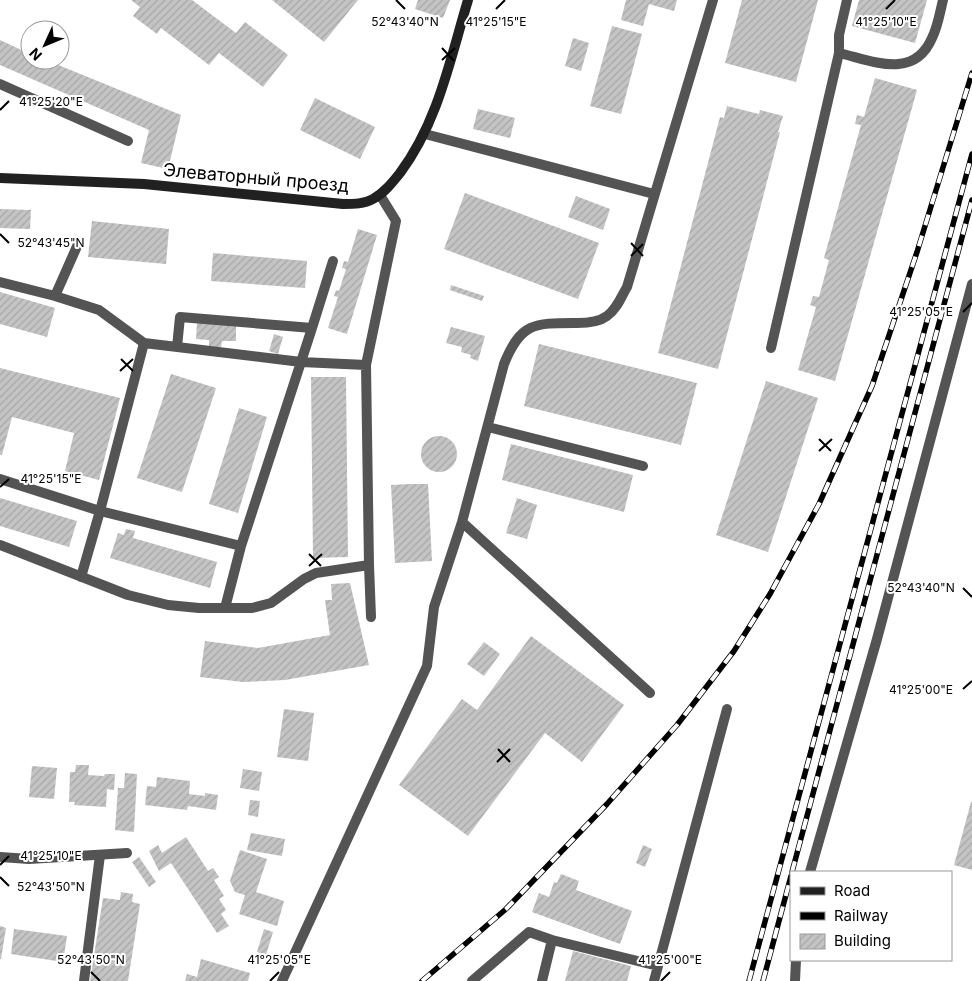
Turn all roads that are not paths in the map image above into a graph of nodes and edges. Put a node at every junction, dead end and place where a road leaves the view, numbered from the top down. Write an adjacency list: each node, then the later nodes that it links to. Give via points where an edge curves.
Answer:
1 (468, 0): 7 (street, Элеваторный проезд, via 438,104)
2 (713, 0): 10 (street)
3 (847, 0): 5 (street, via 839,34)
4 (943, 0): 5 (street, via 933,37 913,61 888,64)
5 (839, 53): 20 (street)
6 (0, 84): 8 (street)
7 (425, 134): 10 (street); 11 (street, Элеваторный проезд, via 402,170)
8 (128, 141)
9 (0, 178): 11 (street, Элеваторный проезд, via 144,184 343,204 363,203)
10 (654, 194): 23 (street, via 627,287 618,303 607,316 598,320 539,326 519,335 504,364)
11 (380, 195): 22 (street, via 396,222)
12 (78, 244): 16 (street)
13 (333, 261): 17 (street)
14 (0, 282): 16 (street)
15 (972, 284): 39 (street, via 877,639)
16 (55, 296): 18 (street, via 99,310)
17 (312, 328): 19 (street, via 180,317); 21 (street)
18 (144, 343): 19 (street); 26 (street)
19 (177, 347): 21 (street)
20 (771, 348)
21 (301, 362): 22 (street); 29 (street)
22 (366, 366): 30 (street)
23 (488, 427): 24 (street); 27 (street)
24 (643, 466)
25 (0, 479): 26 (street)
26 (100, 511): 29 (street); 31 (street)
27 (462, 522): 34 (street); 44 (street, via 434,607 427,666)
28 (0, 545): 31 (street)
29 (241, 546): 32 (street)
30 (368, 564): 32 (street, via 316,573 271,603 252,608); 33 (street)
31 (81, 576): 32 (street, via 128,595 168,605)
32 (224, 608)
33 (371, 617)
34 (650, 693)
35 (727, 709): 42 (street)
36 (127, 853): 37 (street)
37 (100, 855): 38 (street, via 29,860); 43 (street)
38 (0, 857)
39 (810, 871)
40 (552, 940): 42 (street); 45 (street, via 529,932); 46 (street)
41 (796, 961): 48 (street)
42 (658, 966): 47 (street)
43 (84, 981)
44 (282, 981)
45 (472, 981)
46 (542, 981)
47 (654, 981)
48 (794, 981)

